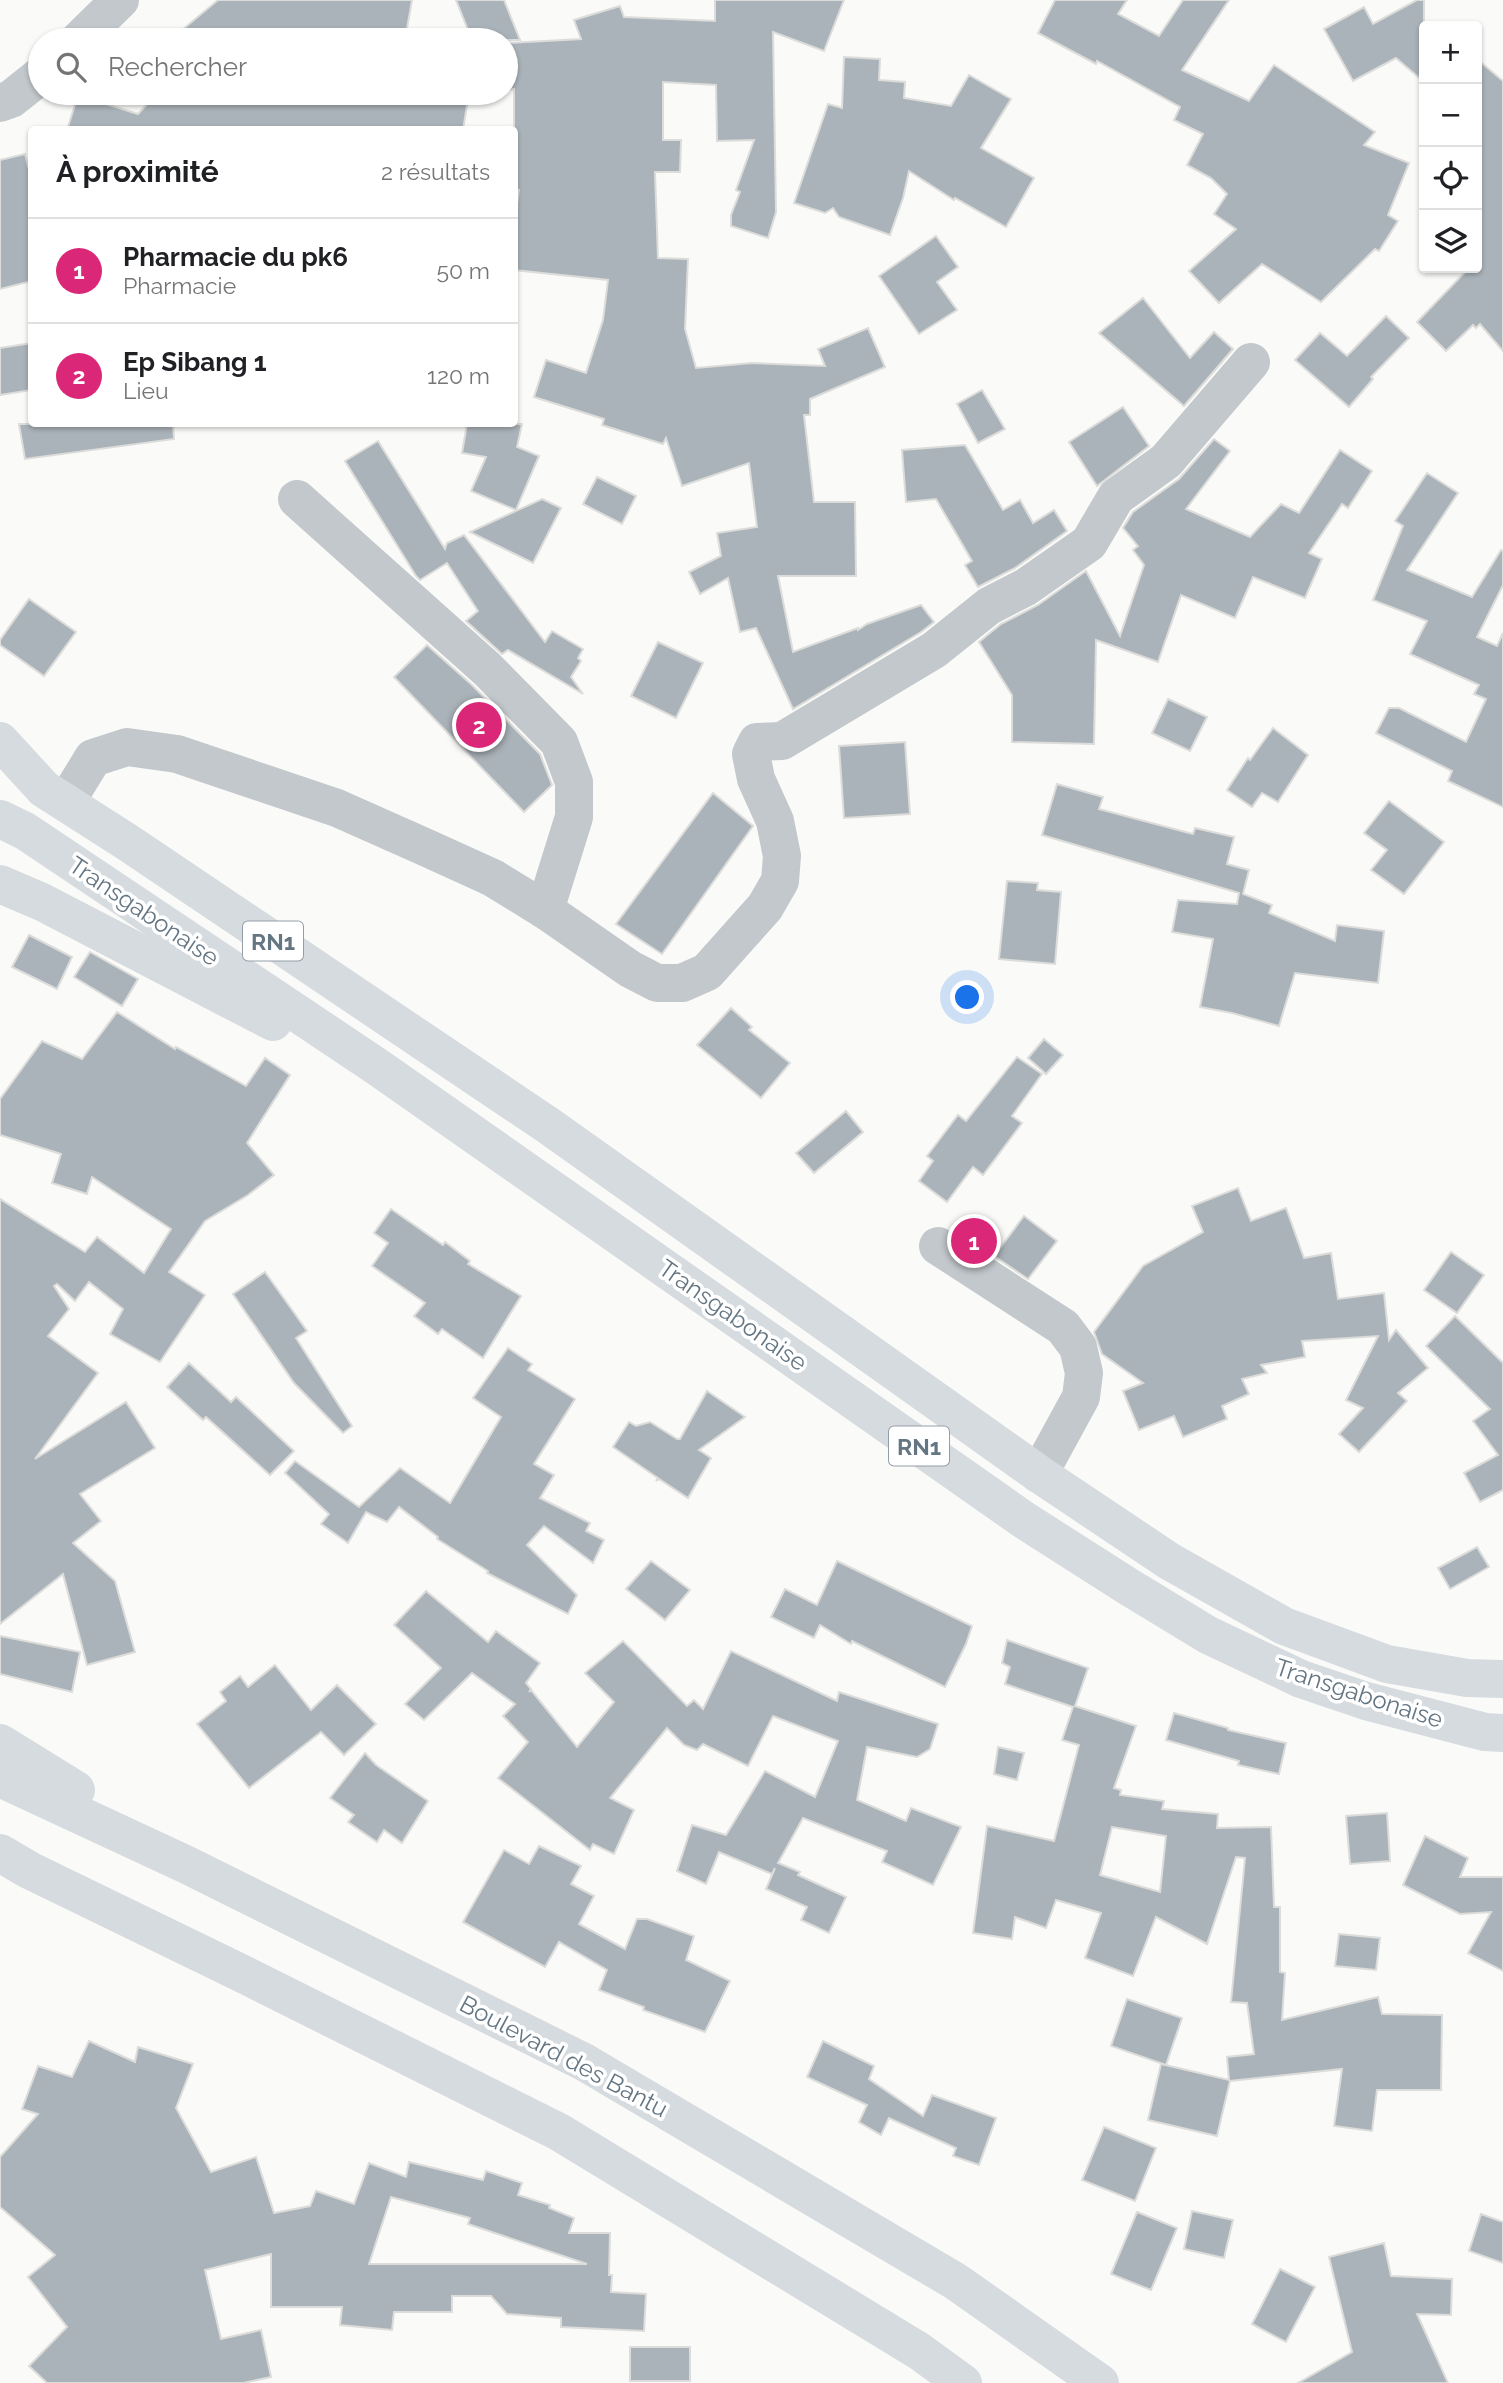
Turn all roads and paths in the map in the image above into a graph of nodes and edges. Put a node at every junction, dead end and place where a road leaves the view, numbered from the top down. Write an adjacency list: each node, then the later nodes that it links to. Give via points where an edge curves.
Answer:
1 (120, 0): 2 (street)
2 (91, 28)
3 (28, 86): 4 (street)
4 (0, 103)
5 (1251, 362): 12 (street, via 1166,461 1116,497 1089,542 1026,587 989,606 934,650 782,741 757,741 751,754 756,779 775,821 782,856 780,881 765,907 707,972 682,983 657,983)
6 (297, 499): 12 (street, via 487,669 559,741 575,782 575,817)
7 (0, 741): 9 (highway)
8 (0, 767): 9 (highway, Transgabonaise / RN1)
9 (55, 796): 12 (street, via 93,758 127,747 177,754 337,808 493,878); 15 (highway, Transgabonaise / RN1, via 549,1126)
10 (0, 819): 13 (highway, Transgabonaise / RN1, via 25,831)
11 (0, 884): 13 (highway, via 279,1025)
12 (545, 910)
13 (332, 1036): 17 (highway, Transgabonaise / RN1, via 1024,1520 1209,1635 1301,1679 1366,1701)
14 (938, 1246): 15 (street, via 1063,1327 1078,1347 1084,1373 1081,1397)
15 (1039, 1474): 16 (highway, Transgabonaise / RN1, via 1169,1561 1284,1626 1387,1664 1467,1678)
16 (1503, 1679)
17 (1503, 1733)
18 (0, 1743): 21 (highway)
19 (0, 1777): 21 (highway, Boulevard des Bantu)
20 (10, 1862): 22 (highway, via 559,2132 908,2344)
21 (185, 1864): 23 (highway, Boulevard des Bantu, via 584,2062 955,2281)
22 (963, 2383)
23 (1100, 2383)

